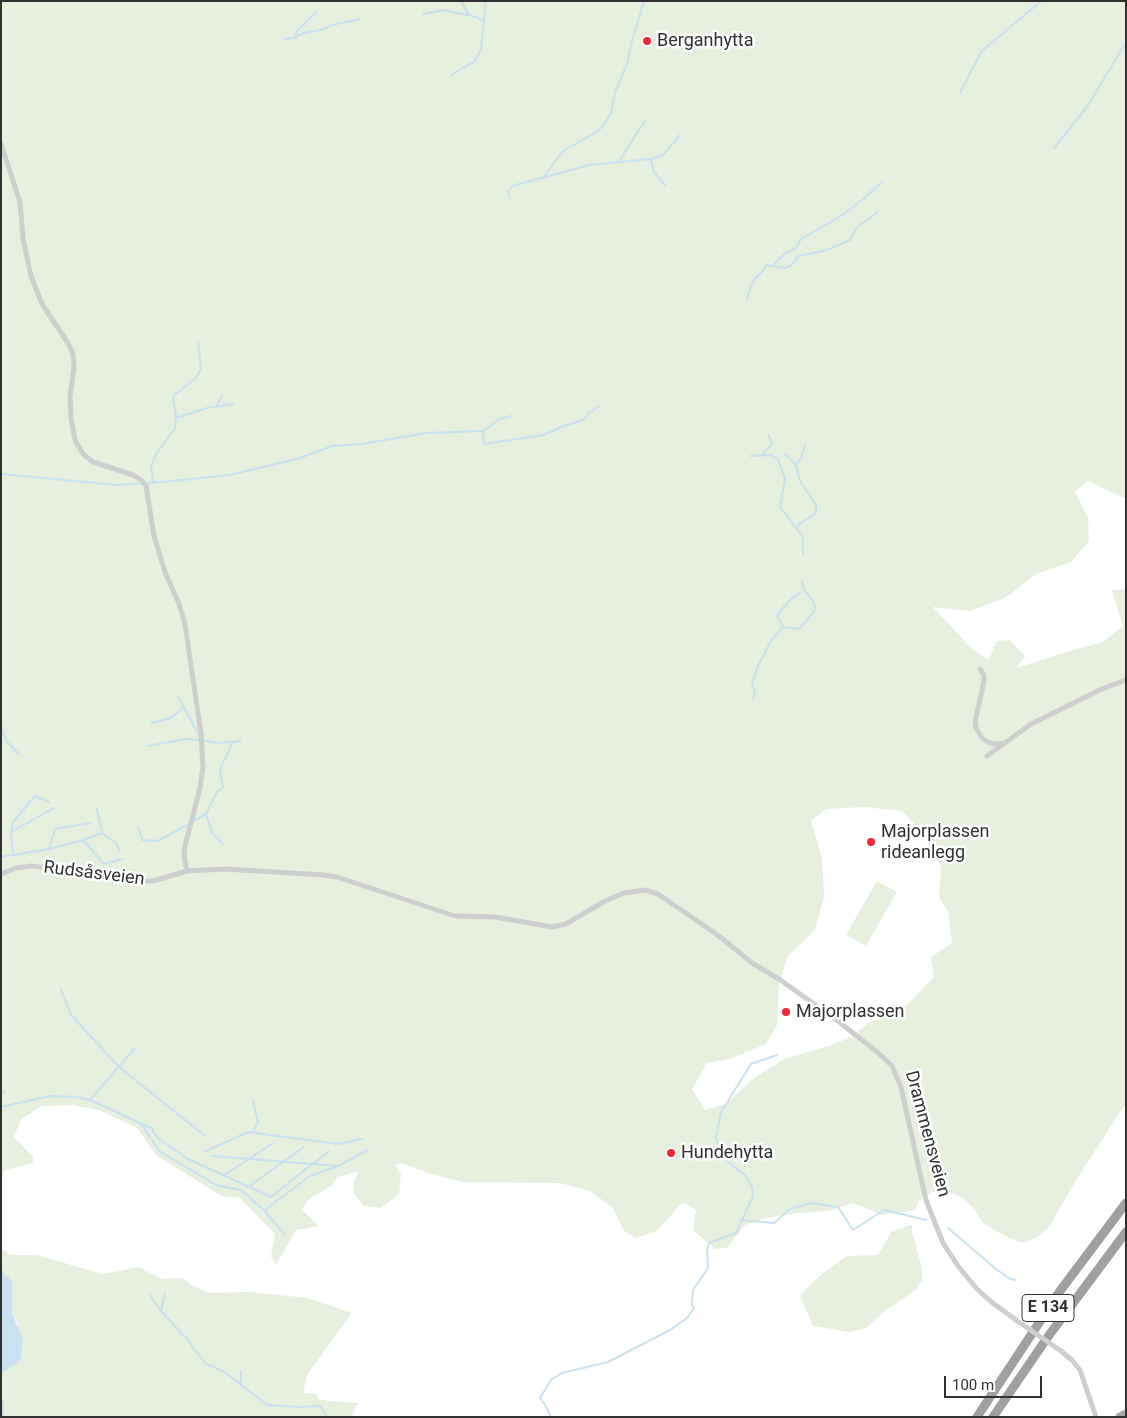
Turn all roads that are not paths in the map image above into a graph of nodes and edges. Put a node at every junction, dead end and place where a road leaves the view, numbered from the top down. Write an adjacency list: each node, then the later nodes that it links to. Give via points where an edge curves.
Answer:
1 (1, 144): 6 (street, via 20,202 30,276 42,304 73,354 70,397 75,440 83,454 93,462 138,477 146,486 154,536 185,624 203,767 185,846)
2 (980, 669): 4 (street, via 984,681 976,728 988,742)
3 (1126, 680): 4 (street, via 1031,724)
4 (1005, 743): 5 (street)
5 (987, 756)
6 (187, 871): 7 (street, Rudsåsveien, via 146,882 38,867 16,868); 8 (street, Rudsåsveien, via 243,870 337,877 450,915 494,917 552,927 566,924 612,898 645,890 664,897)
7 (1, 874)
8 (779, 979): 14 (street, Drammensveien, bridge, via 876,1051 895,1070 926,1200 943,1243 958,1266 990,1301 1072,1360 1080,1370)
9 (1126, 1203): 12 (highway, E 134, via 1060,1291)
10 (1126, 1232): 13 (highway, E 134)
11 (1126, 1414): 15 (main road)
12 (977, 1417)
13 (993, 1417)
14 (1096, 1417)
15 (1120, 1417)

